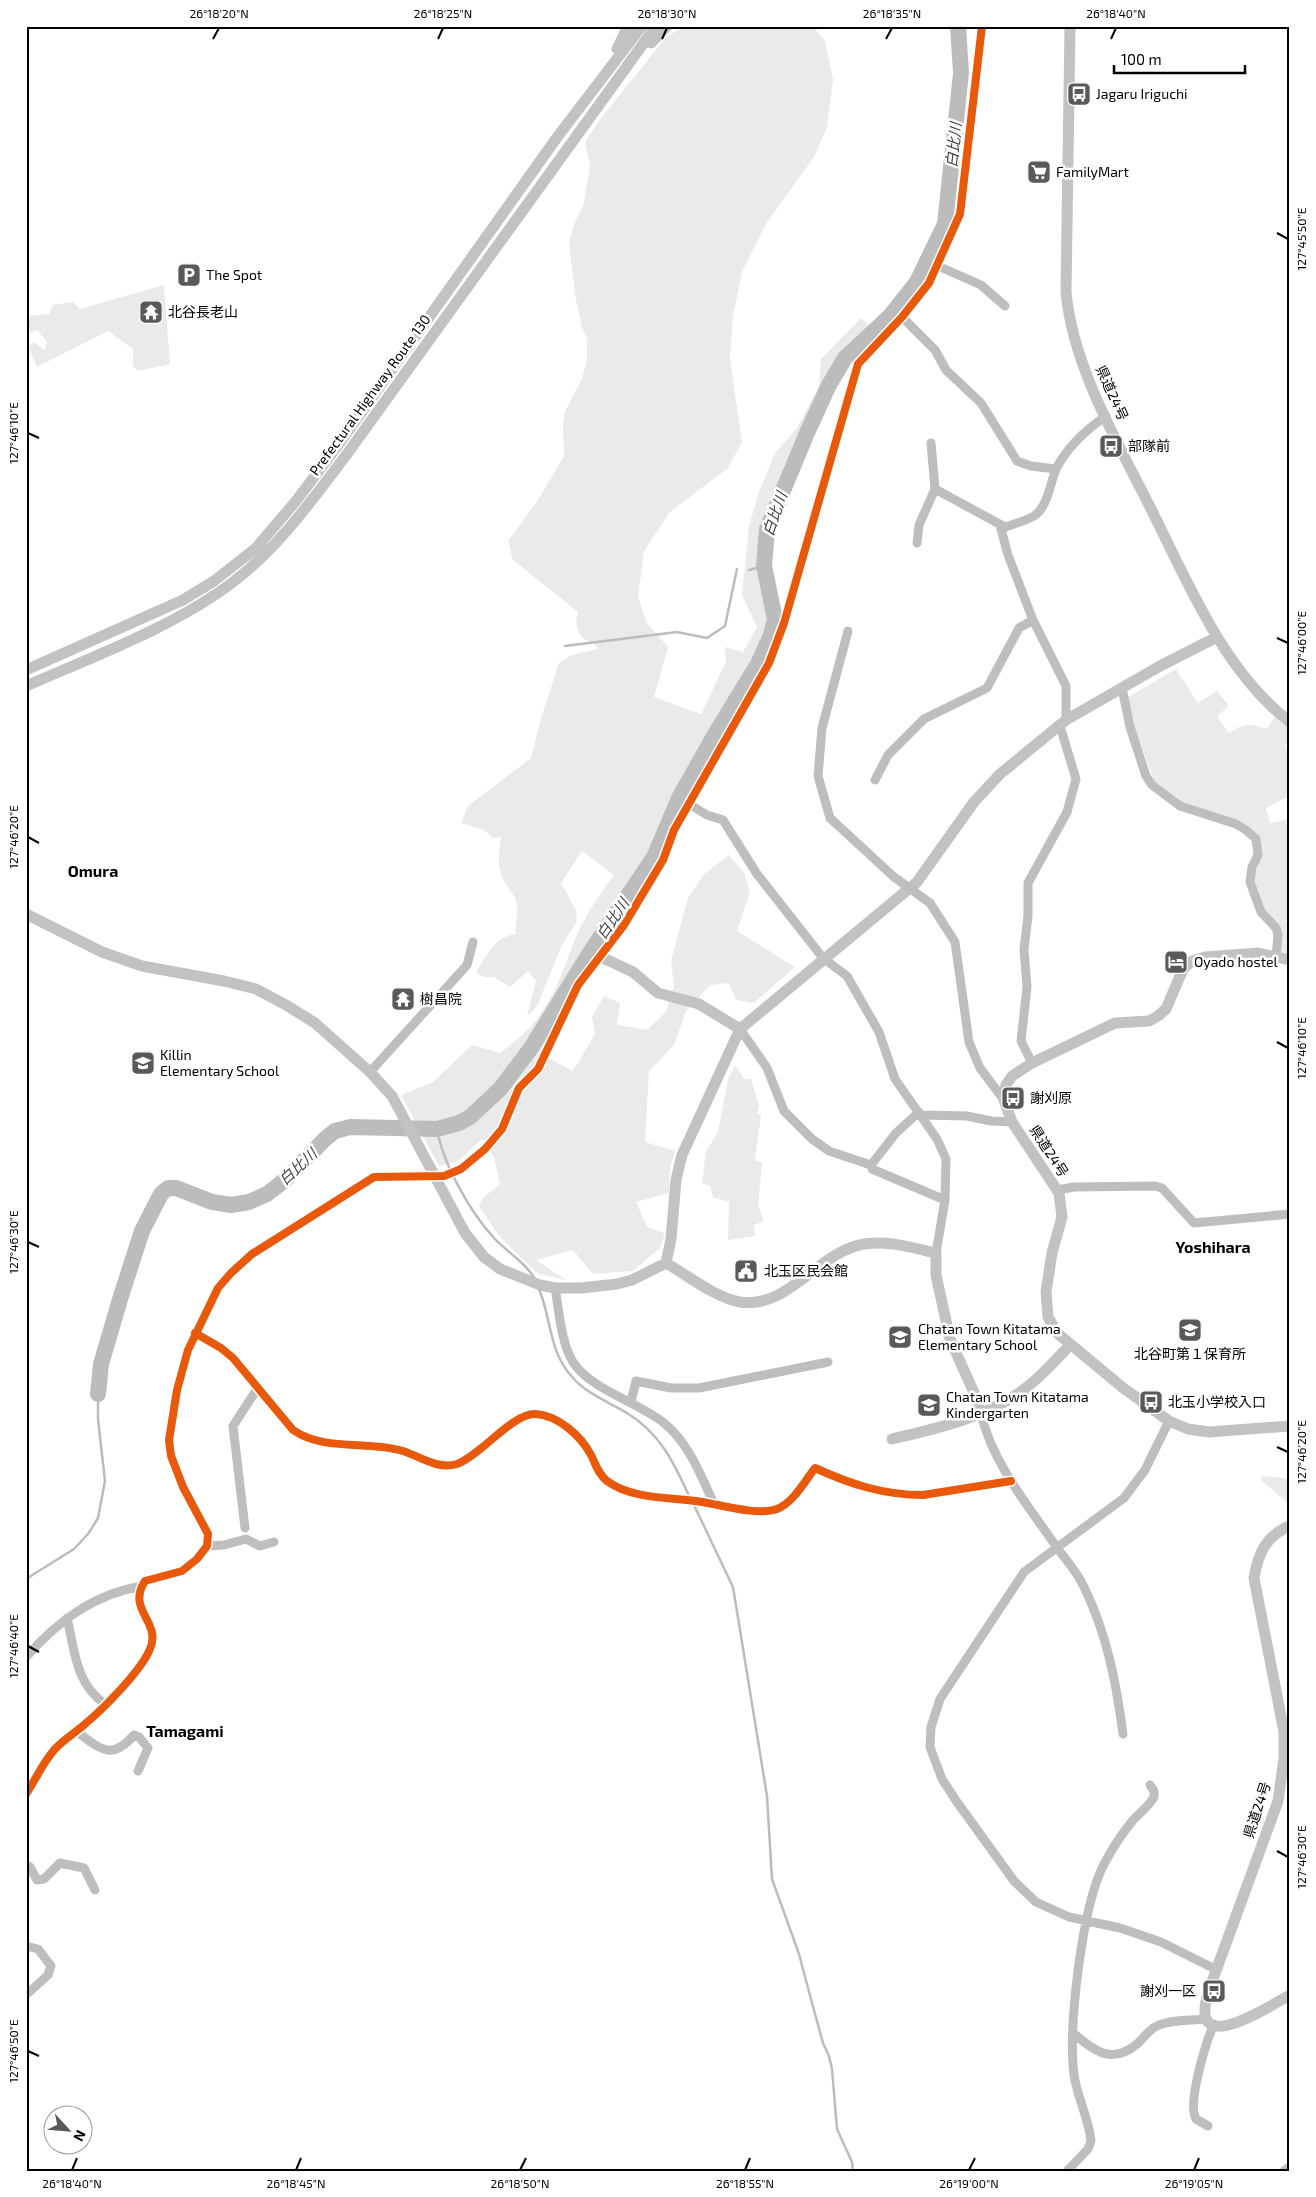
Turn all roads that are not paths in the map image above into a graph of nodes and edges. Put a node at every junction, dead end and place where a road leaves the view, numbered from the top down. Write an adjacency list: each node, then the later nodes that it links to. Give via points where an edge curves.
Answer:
1 (628, 26): 7 (main road)
2 (642, 26): 7 (main road, Prefectural Highway Route 130)
3 (656, 26): 8 (main road, Prefectural Highway Route 130)
4 (667, 26): 8 (main road)
5 (982, 26): 9 (street, via 960,214)
6 (1070, 26): 12 (main road, 県道24号, via 1067,301 1077,348)
7 (597, 86): 21 (main road, Prefectural Highway Route 130, via 336,448 256,548 214,581 182,600)
8 (603, 98): 22 (main road, Prefectural Highway Route 130, via 347,454 269,550 233,582 186,612)
9 (938, 266): 10 (street, via 981,285); 11 (street)
10 (1005, 306)
11 (902, 317): 14 (street, via 935,350 946,370 981,402 1017,461); 27 (street, via 858,364 784,623 769,664)
12 (1106, 416): 14 (street, via 1087,430); 20 (main road, 県道24号)
13 (931, 443): 15 (street)
14 (1056, 469): 16 (street, via 1042,506 1034,515)
15 (935, 489): 16 (street); 17 (street, via 919,525)
16 (1005, 527): 18 (street, via 1001,529 1008,555)
17 (917, 543)
18 (1033, 620): 25 (street, via 1066,686); 26 (street, via 1019,628 987,688 924,719 888,755)
19 (848, 631): 37 (street, bridge, via 822,728 818,776 830,818 894,877 930,903 955,942 969,1042 980,1068)
20 (1217, 637): 23 (main road); 24 (main road, 県道24号, via 1262,698)
21 (26, 670)
22 (26, 686)
23 (1122, 688): 25 (main road); 31 (street, via 1130,727 1152,785 1180,806 1236,824 1256,839 1258,855 1250,882 1260,912 1276,928)
24 (1290, 722)
25 (1063, 723): 32 (main road, via 1000,774 980,795 917,882); 35 (street, via 1076,779 1067,812 1028,884 1024,949 1027,987 1020,1041)
26 (875, 780)
27 (689, 804): 30 (street, via 674,830 663,860); 32 (street, via 723,820 757,874)
28 (26, 914): 36 (main road, via 102,952 142,966 256,989 315,1023)
29 (473, 942): 36 (street, via 467,965)
30 (601, 957): 34 (main road, via 633,972 658,993 699,1004); 41 (street, via 578,984 538,1069 519,1088 502,1129 485,1150 461,1169)
31 (1276, 957): 33 (main road); 35 (main road, via 1258,953 1204,956 1192,961 1183,969 1166,1009 1158,1016 1149,1020 1115,1023)
32 (823, 958): 34 (main road); 38 (street, via 847,976 879,1032 895,1078)
33 (1290, 960)
34 (740, 1029): 40 (street, via 767,1068 784,1111 812,1139 829,1150); 46 (main road, via 682,1155)
35 (1032, 1063): 37 (main road, via 1012,1076 1006,1085)
36 (370, 1072): 41 (main road, via 392,1096 415,1141)
37 (1004, 1100): 39 (main road, 県道24号)
38 (920, 1114): 39 (street); 40 (street, via 896,1133); 43 (street, via 946,1159)
39 (1012, 1122): 42 (main road, 県道24号)
40 (871, 1165): 43 (street, via 872,1169)
41 (440, 1176): 47 (main road, via 465,1233 476,1248 500,1269); 48 (street, via 374,1177 252,1254 218,1288)
42 (1057, 1190): 44 (street, via 1155,1186 1162,1188 1194,1223); 49 (main road, 県道24号, via 1062,1217 1047,1277 1047,1308 1057,1333)
43 (945, 1200): 45 (street)
44 (1290, 1214)
45 (936, 1253): 46 (main road, via 898,1245 863,1244 826,1261 779,1296 756,1302 730,1299); 53 (main road, via 936,1275 950,1339)
46 (666, 1263): 47 (main road, via 617,1284)
47 (552, 1287): 52 (street, via 571,1360 592,1380)
48 (195, 1333): 51 (street, via 222,1348); 62 (street, via 180,1373 169,1440 182,1487 208,1534)
49 (1070, 1345): 53 (main road, via 1031,1383); 54 (main road, 県道24号)
50 (828, 1362): 52 (street, via 699,1388 671,1388 636,1381)
51 (257, 1389): 58 (street, via 293,1430 306,1438 378,1446 447,1466 468,1459 524,1415 538,1414 562,1425 581,1439 600,1474 608,1482 647,1496); 60 (street, via 233,1426)
52 (631, 1402): 58 (street, via 675,1434 693,1460)
53 (981, 1414): 56 (main road); 57 (street, via 984,1428)
54 (1169, 1421): 55 (main road, 県道24号, via 1188,1429 1209,1432); 63 (street, via 1145,1470 1124,1498)
55 (1290, 1426)
56 (892, 1439)
57 (1011, 1481): 58 (street, via 909,1495 868,1489 815,1468 792,1498 776,1510 748,1510); 63 (street)
58 (714, 1504)
59 (1290, 1526): 71 (main road, 県道24号, via 1276,1532 1266,1542 1257,1559 1254,1578 1284,1732)
60 (245, 1528)
61 (274, 1542): 62 (street, via 260,1546 246,1539)
62 (208, 1546): 64 (street, via 182,1571 149,1579)
63 (1057, 1547): 69 (street, via 1084,1586 1107,1645); 76 (street, via 1024,1572 958,1671 935,1712 930,1747 942,1779 1024,1893 1050,1910)
64 (142, 1586): 65 (street, via 91,1603); 67 (street, via 138,1602 153,1637 151,1648 139,1668)
65 (67, 1618): 66 (street); 67 (street, via 86,1688)
66 (26, 1657)
67 (105, 1704): 68 (street)
68 (76, 1731): 70 (street, via 102,1750 114,1751 134,1736 139,1737 148,1748); 73 (street, via 46,1759)
69 (1124, 1734)
70 (138, 1771)
71 (1286, 1781): 78 (main road, 県道24号)
72 (1150, 1785): 76 (street, via 1154,1797 1132,1821 1104,1865 1094,1888)
73 (26, 1794)
74 (26, 1865): 75 (street, via 37,1880 44,1879 60,1864 84,1868)
75 (95, 1890)
76 (1086, 1922): 78 (street, via 1145,1936); 82 (street)
77 (26, 1946): 79 (street, via 38,1948 50,1966 48,1975)
78 (1215, 1969): 81 (main road, 県道24号, via 1204,2006)
79 (27, 1994)
80 (1290, 1996): 81 (main road, via 1229,2026)
81 (1210, 2022): 82 (street, via 1162,2024 1147,2032 1130,2049 1114,2055 1098,2051); 83 (street, via 1192,2108 1196,2119)
82 (1073, 2033): 85 (street, via 1075,2076 1091,2141 1088,2149)
83 (1208, 2126)
84 (1290, 2168): 86 (main road)
85 (1067, 2171)
86 (1285, 2171)

